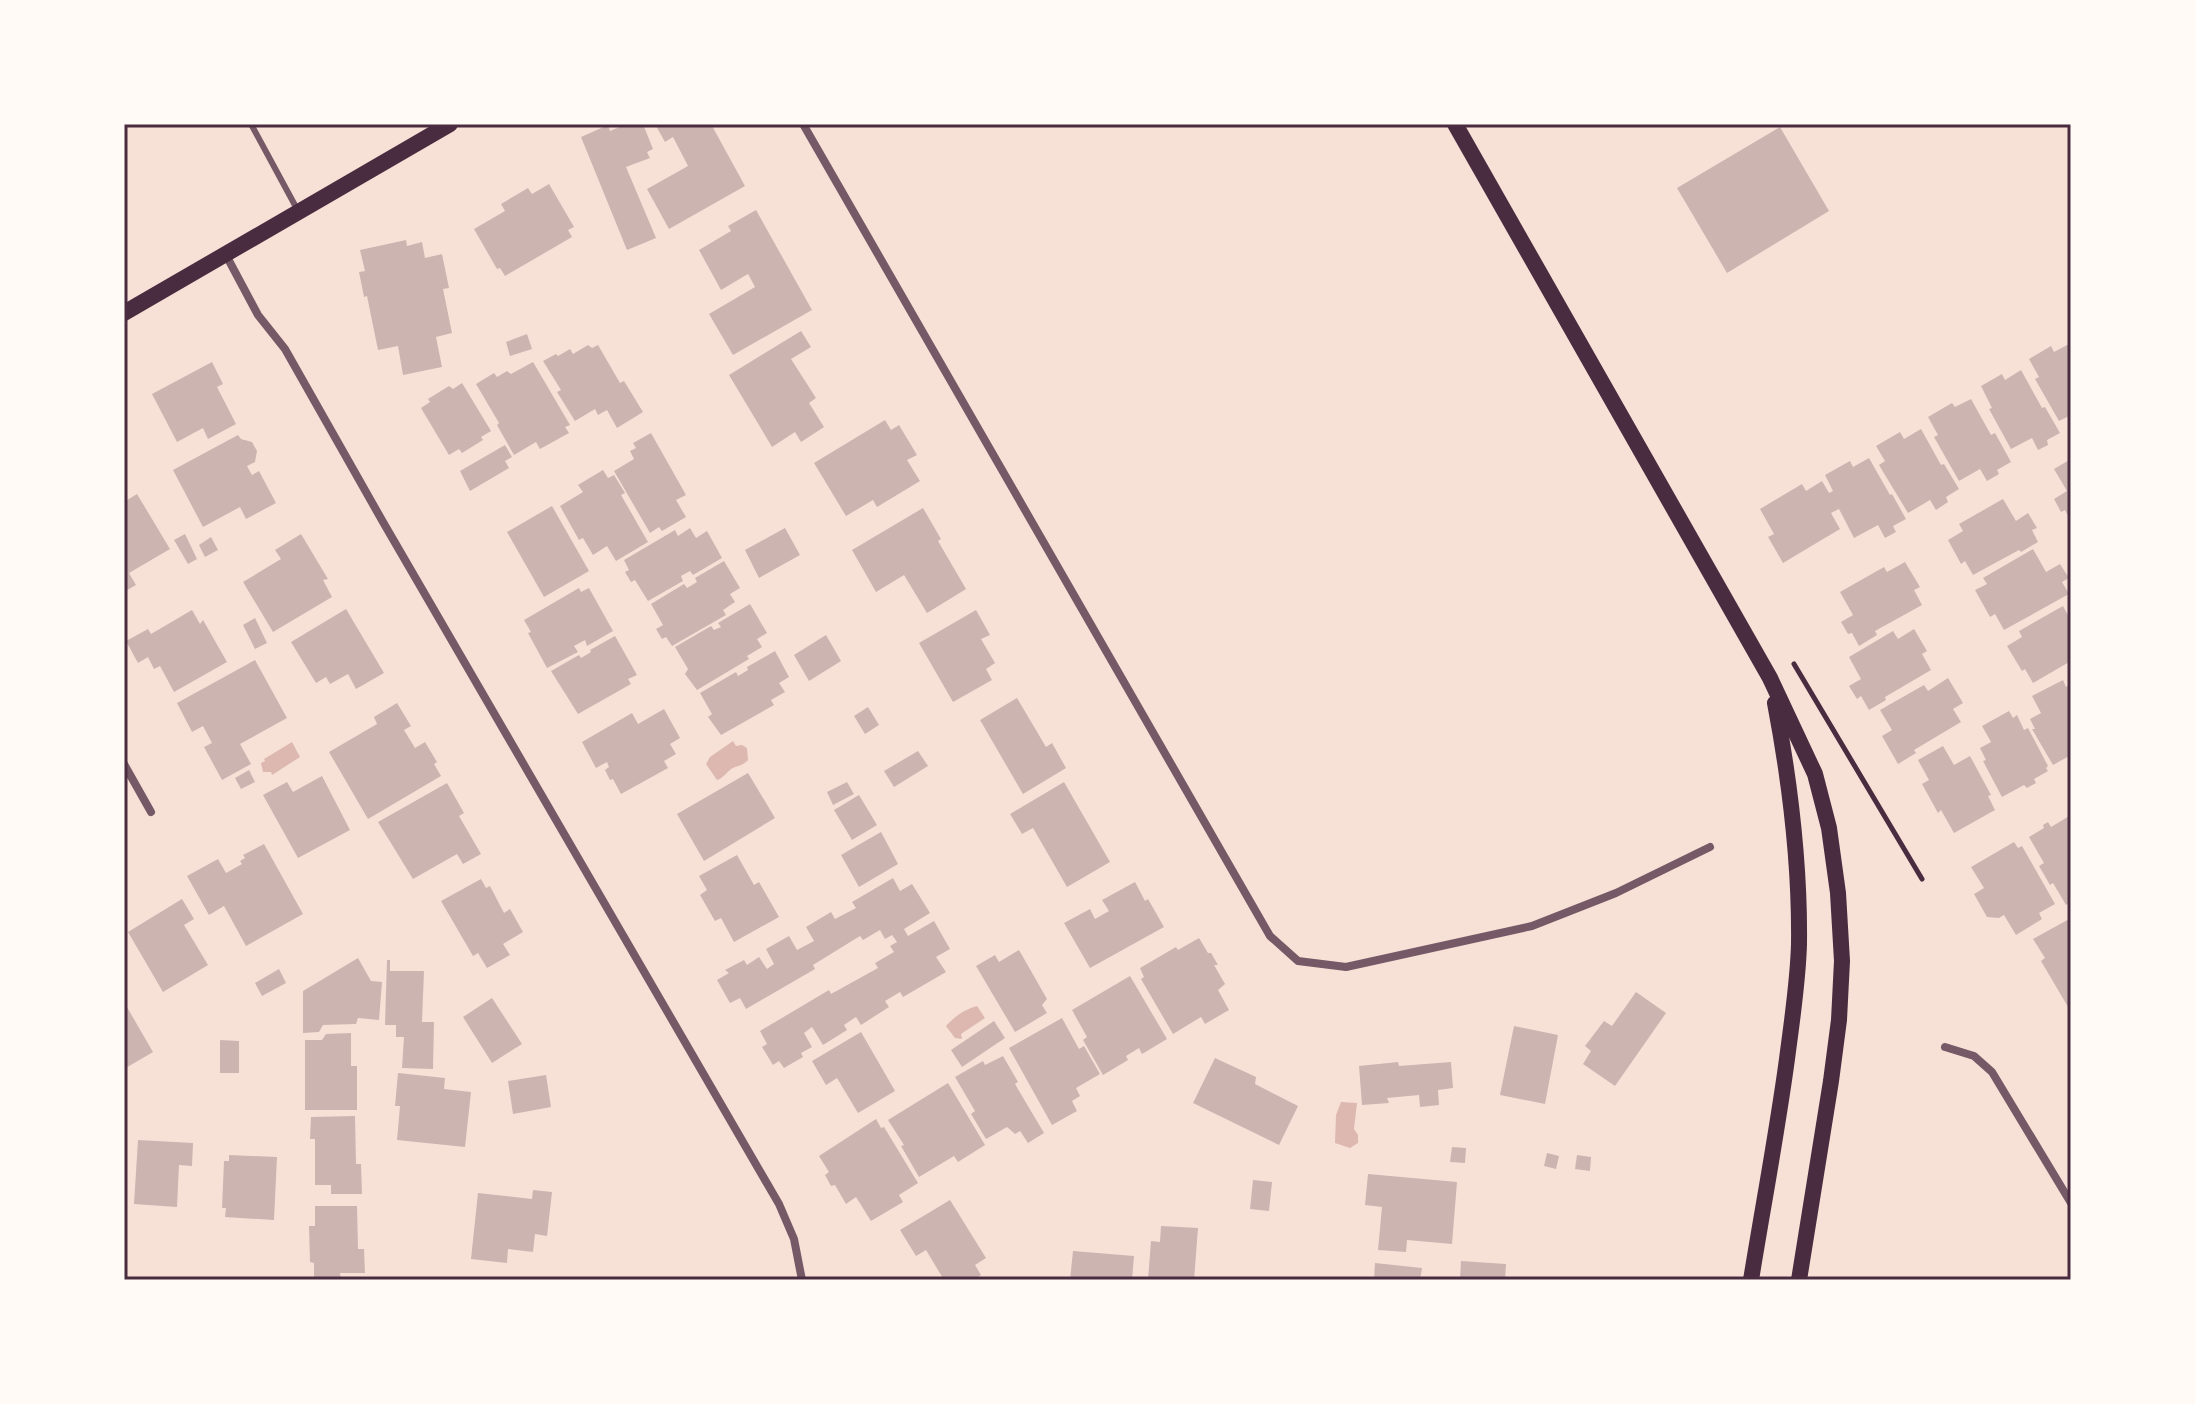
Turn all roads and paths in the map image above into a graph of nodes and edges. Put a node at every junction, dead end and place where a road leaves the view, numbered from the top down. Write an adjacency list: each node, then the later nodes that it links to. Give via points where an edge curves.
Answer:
1 (251, 124): 5 (lane)
2 (450, 124): 5 (main road)
3 (803, 124): 12 (street, via 1270,936 1298,961 1346,967 1532,926)
4 (1455, 124): 9 (main road)
5 (298, 212): 6 (main road)
6 (225, 254): 7 (main road); 16 (street, via 779,1204 794,1239)
7 (124, 313)
8 (1787, 651): 13 (path)
9 (1770, 678): 17 (main road, via 1788,772 1799,945 1780,1111); 18 (main road, via 1815,774 1829,828 1842,961 1831,1081)
10 (124, 764): 11 (street)
11 (151, 812)
12 (1710, 847)
13 (1922, 879)
14 (1945, 1047): 15 (street, via 1974,1056 1992,1072)
15 (2071, 1203)
16 (802, 1280)
17 (1751, 1280)
18 (1799, 1280)

